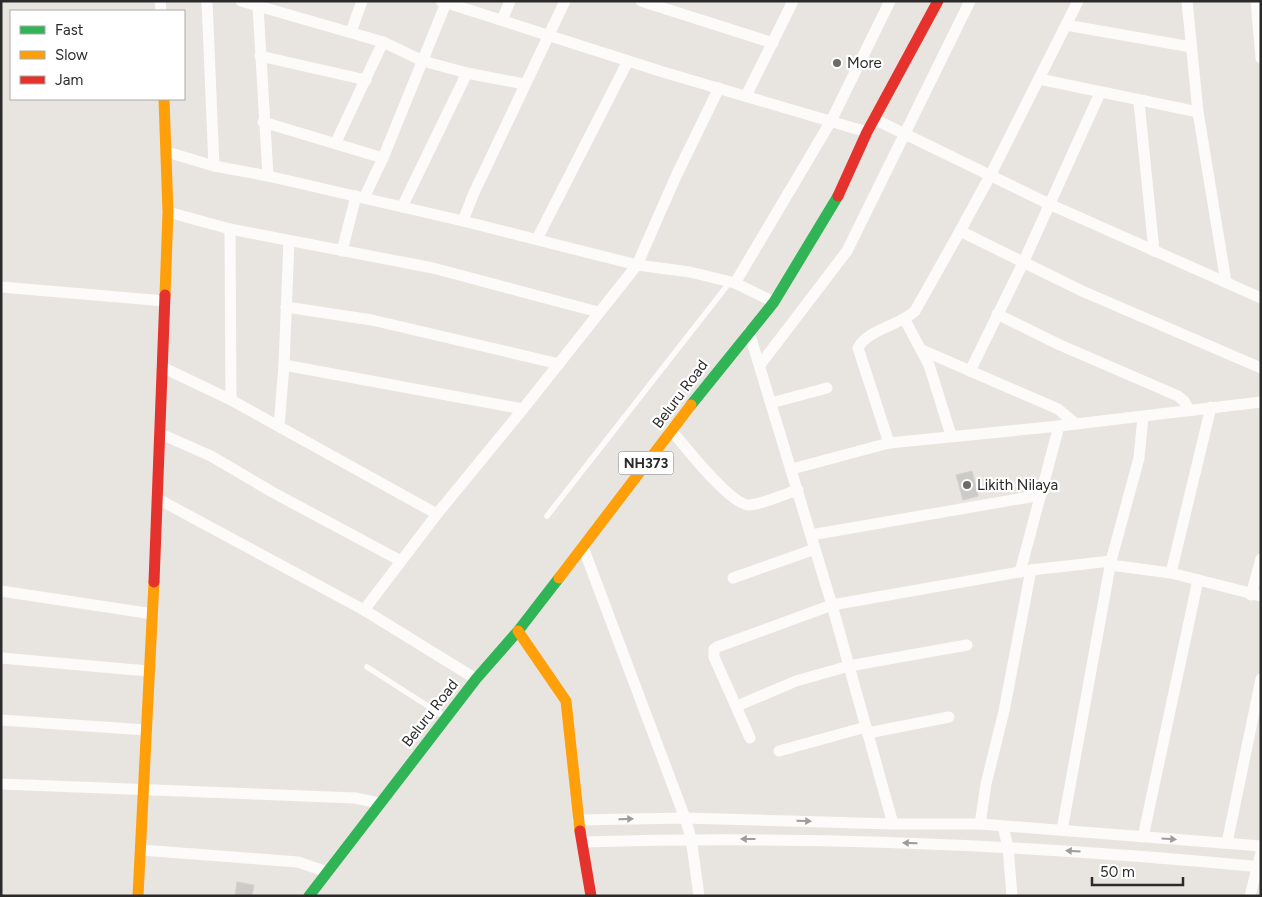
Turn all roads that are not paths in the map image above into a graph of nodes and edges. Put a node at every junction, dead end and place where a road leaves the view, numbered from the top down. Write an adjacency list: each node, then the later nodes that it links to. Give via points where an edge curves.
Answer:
1 (206, 1): 45 (street)
2 (241, 1): 15 (street)
3 (362, 1): 18 (street)
4 (510, 1): 16 (street)
5 (565, 1): 19 (street)
6 (641, 1): 21 (street)
7 (793, 1): 21 (street)
8 (890, 1): 38 (street)
9 (938, 1): 37 (main road, Beluru Road / NH373)
10 (970, 1): 41 (street)
11 (1078, 1): 17 (street)
12 (1187, 1): 22 (street)
13 (1256, 1): 24 (street)
14 (443, 2): 16 (street); 25 (street)
15 (258, 6): 18 (street); 23 (street)
16 (502, 20): 19 (street)
17 (1066, 24): 22 (street); 28 (street)
18 (351, 32): 20 (street)
19 (550, 35): 26 (street); 30 (street)
20 (383, 42): 25 (street); 29 (street)
21 (773, 43): 33 (street)
22 (1191, 47): 36 (street)
23 (260, 56): 29 (street); 39 (street)
24 (1261, 58)
25 (423, 61): 27 (street); 44 (street)
26 (628, 61): 31 (street); 55 (street)
27 (466, 73): 30 (street); 50 (street)
28 (1039, 79): 32 (street); 47 (street)
29 (366, 80): 42 (street)
30 (524, 84): 52 (street)
31 (719, 88): 33 (street); 60 (street, via 676,174)
32 (1100, 93): 35 (street); 49 (street)
33 (746, 96): 38 (street)
34 (164, 100): 43 (main road)
35 (1139, 102): 36 (street); 58 (street)
36 (1198, 112): 62 (street)
37 (874, 119): 40 (main road, Beluru Road / NH373); 41 (street)
38 (831, 121): 40 (street); 61 (street)
39 (263, 122): 42 (street); 46 (street)
40 (867, 132): 66 (main road, Beluru Road / NH373, via 840,192)
41 (906, 135): 47 (street); 75 (street, via 847,251)
42 (336, 142): 44 (street)
43 (167, 152): 45 (street); 51 (main road)
44 (383, 158): 48 (street)
45 (214, 166): 46 (street)
46 (268, 176): 48 (street)
47 (990, 176): 49 (street); 54 (street)
48 (360, 197): 50 (street); 57 (street)
49 (1048, 204): 58 (street); 59 (street)
50 (402, 207): 52 (street)
51 (168, 212): 53 (street); 65 (main road)
52 (463, 221): 55 (street)
53 (230, 229): 56 (street); 80 (street)
54 (960, 231): 59 (street); 70 (street, via 915,311)
55 (537, 239): 60 (street)
56 (289, 241): 57 (street); 67 (street)
57 (342, 251): 68 (street, via 433,268)
58 (1154, 251): 62 (street)
59 (1023, 263): 69 (street); 77 (street)
60 (637, 265): 61 (street); 68 (street)
61 (732, 282): 66 (street); 99 (lane)
62 (1226, 282): 64 (street)
63 (1, 287): 65 (street)
64 (1261, 298)
65 (165, 301): 76 (main road)
66 (774, 302): 71 (main road, Beluru Road / NH373)
67 (286, 307): 73 (street, via 372,320); 74 (street)
68 (598, 312): 73 (street)
69 (996, 314): 78 (street); 85 (street, via 1178,396)
70 (905, 320): 72 (street); 93 (street, via 875,333 858,348)
71 (749, 332): 75 (street); 90 (main road, Beluru Road / NH373)
72 (922, 350): 78 (street); 92 (street)
73 (559, 364): 84 (street)
74 (284, 365): 84 (street); 88 (street)
75 (760, 366): 82 (street)
76 (162, 367): 80 (street); 91 (main road)
77 (1261, 368)
78 (970, 371): 87 (street, via 1058,409)
79 (827, 388): 82 (street)
80 (231, 400): 88 (street)
81 (1261, 402): 83 (street)
82 (771, 403): 94 (street)
83 (1211, 407): 85 (street); 107 (street)
84 (524, 409): 98 (street)
85 (1189, 410): 86 (street)
86 (1144, 417): 87 (street); 105 (street, via 1139,458)
87 (1076, 424): 89 (street)
88 (279, 426): 98 (street)
89 (1060, 426): 92 (street); 96 (street)
90 (671, 430): 95 (street, via 717,483 741,502 751,504); 101 (main road, Beluru Road / NH373)
91 (161, 434): 97 (main road); 104 (street, via 211,456)
92 (951, 435): 93 (street)
93 (890, 443): 94 (street)
94 (792, 469): 95 (street)
95 (798, 490): 100 (street)
96 (1041, 494): 100 (street); 106 (street)
97 (158, 500): 113 (street); 114 (main road)
98 (437, 514): 104 (street)
99 (547, 516)
100 (811, 535): 102 (street)
101 (583, 547): 115 (main road, Beluru Road / NH373); 134 (street)
102 (815, 549): 108 (street); 112 (street)
103 (1261, 559): 111 (street)
104 (401, 561): 113 (street)
105 (1110, 563): 106 (street); 107 (street); 139 (street)
106 (1026, 571): 112 (street); 137 (street, via 1004,711)
107 (1171, 573): 109 (street)
108 (733, 578)
109 (1198, 580): 111 (street); 140 (street)
110 (1, 591): 114 (street)
111 (1256, 596)
112 (832, 605): 118 (street); 123 (street, via 714,649 714,657)
113 (364, 610): 121 (street)
114 (153, 614): 120 (main road)
115 (518, 631): 121 (main road, Beluru Road / NH373); 135 (main road, via 566,701)
116 (967, 645): 118 (street)
117 (1, 658): 120 (street)
118 (849, 666): 123 (street, via 796,681); 128 (street)
119 (367, 667): 124 (lane)
120 (148, 671): 127 (main road)
121 (476, 679): 124 (main road, Beluru Road / NH373)
122 (1261, 679): 143 (street)
123 (736, 706): 129 (street)
124 (446, 717): 133 (main road, Beluru Road / NH373)
125 (949, 717): 128 (street)
126 (1, 720): 127 (street)
127 (146, 730): 132 (main road)
128 (867, 730): 130 (street); 136 (street)
129 (750, 738)
130 (779, 751)
131 (1, 784): 132 (street)
132 (143, 790): 133 (street, via 355,798); 146 (main road)
133 (379, 803): 149 (main road, Beluru Road / NH373)
134 (685, 818): 135 (street, one-way to 134); 136 (street, one-way to 136); 141 (street)
135 (578, 820): 142 (main road)
136 (893, 824): 137 (street)
137 (980, 824): 138 (street)
138 (1003, 827): 139 (street); 145 (street)
139 (1062, 830): 140 (street)
140 (1144, 837): 143 (street, one-way to 143)
141 (691, 838): 142 (street); 145 (street, one-way to 141); 153 (street)
142 (583, 842): 152 (main road)
143 (1228, 844): 144 (street)
144 (1261, 846)
145 (1008, 847): 148 (street, one-way to 145); 154 (street)
146 (142, 850): 149 (street, via 298,862); 150 (main road)
147 (1261, 852): 148 (street)
148 (1259, 866): 155 (street)
149 (328, 872): 151 (main road, Beluru Road / NH373)
150 (138, 896)
151 (309, 896)
152 (592, 896)
153 (699, 896)
154 (1012, 896)
155 (1250, 896)

